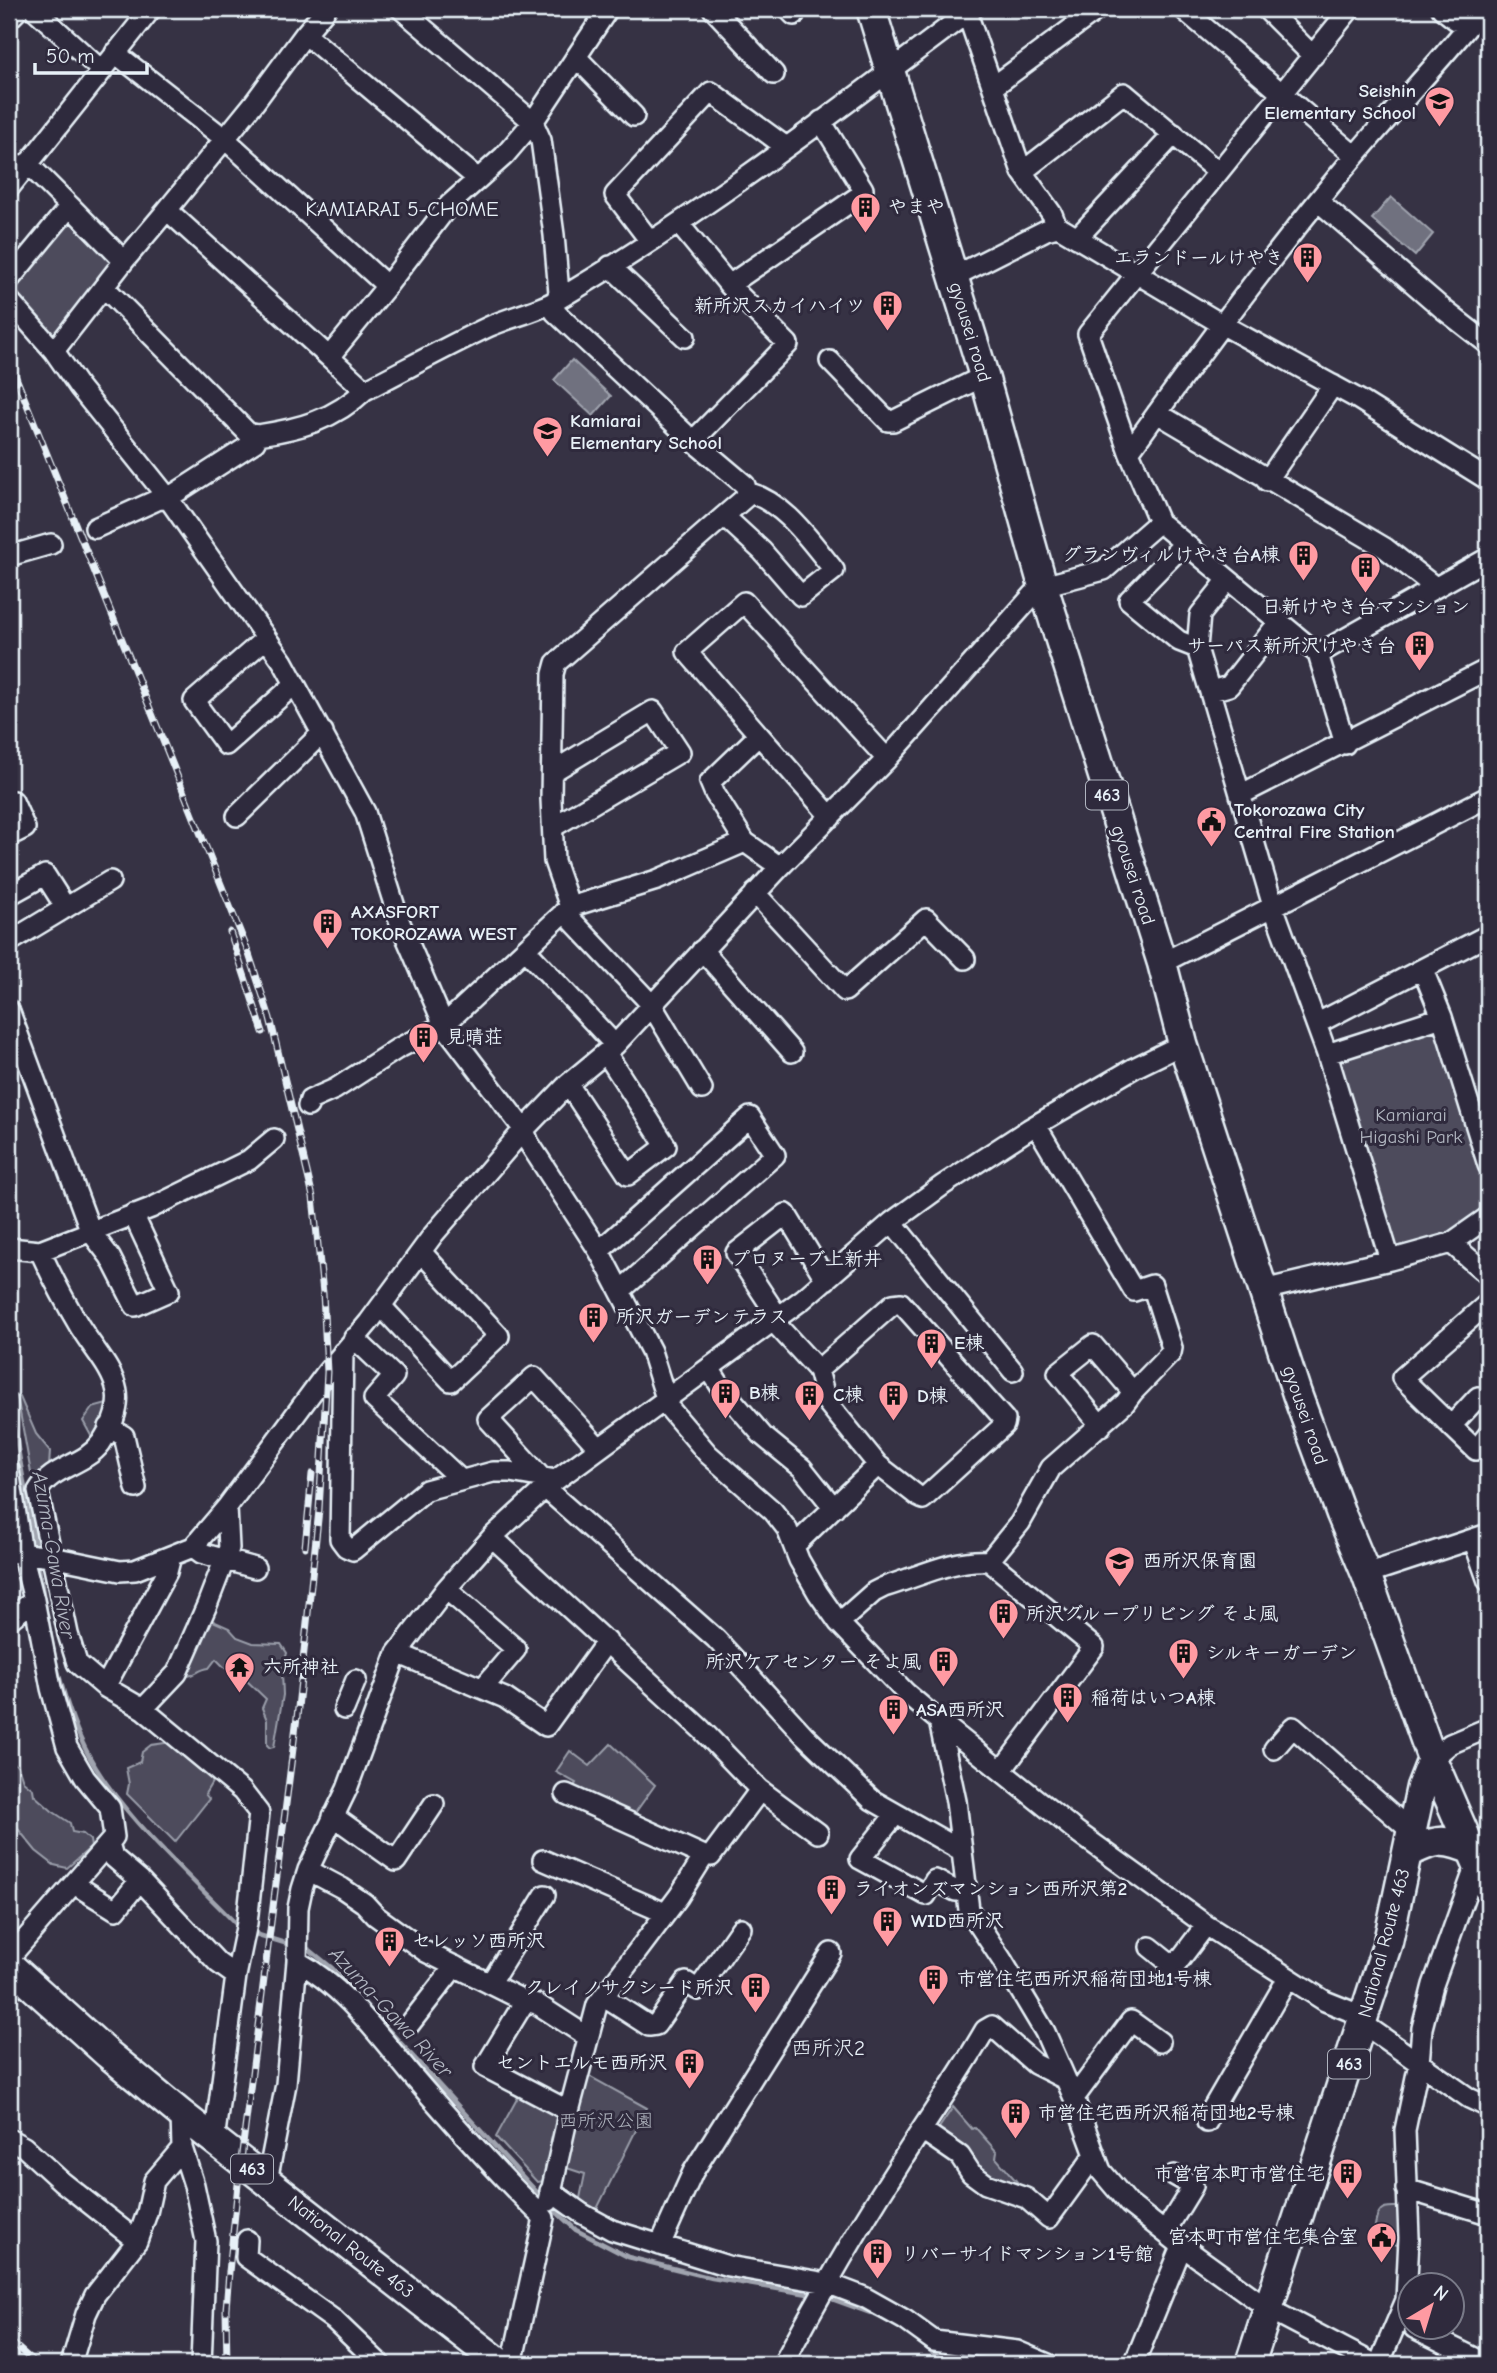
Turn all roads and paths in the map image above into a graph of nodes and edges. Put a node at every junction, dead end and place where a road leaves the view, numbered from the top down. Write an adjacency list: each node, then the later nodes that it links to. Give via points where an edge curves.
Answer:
1 (19, 9): 15 (street)
2 (34, 9): 21 (street)
3 (151, 9): 17 (street)
4 (326, 9): 16 (street)
5 (401, 9): 27 (street)
6 (713, 9): 22 (street)
7 (871, 9): 20 (highway, gyousei road / 463)
8 (1098, 9): 23 (street)
9 (1183, 9): 24 (street)
10 (1266, 9): 18 (street)
11 (1350, 9): 18 (street)
12 (1482, 9): 31 (street)
13 (605, 10): 19 (street)
14 (970, 11): 20 (street); 23 (street)
15 (9, 19)
16 (305, 34): 29 (street); 35 (street)
17 (115, 53): 21 (street); 29 (street)
18 (1312, 56): 24 (street)
19 (576, 57): 25 (street); 27 (street)
20 (890, 70): 26 (street); 47 (highway, gyousei road / 463)
21 (101, 71): 32 (street)
22 (774, 74)
23 (993, 87): 33 (street)
24 (1282, 94): 31 (street); 34 (street)
25 (634, 116)
26 (821, 121): 30 (street); 49 (street, via 862,194)
27 (533, 122): 35 (street); 53 (street, via 541,140 554,235 559,293)
28 (1174, 134): 33 (street, via 1124,93); 34 (street); 42 (street)
29 (225, 139): 39 (street); 50 (street)
30 (786, 147): 40 (street); 43 (street, via 711,92 615,195)
31 (1355, 156): 37 (street)
32 (27, 163): 36 (street); 38 (street)
33 (1022, 172): 41 (street)
34 (1218, 172): 46 (street)
35 (478, 179): 50 (street, via 450,205)
36 (9, 188)
37 (1318, 201): 54 (street); 56 (street)
38 (69, 206): 44 (street); 48 (street)
39 (167, 210): 44 (street); 58 (street)
40 (678, 224): 43 (street); 49 (street)
41 (1057, 227): 42 (street); 47 (street)
42 (1077, 238): 46 (street)
43 (650, 241): 45 (street)
44 (124, 261): 51 (street)
45 (610, 266): 53 (street); 55 (street)
46 (1136, 273): 54 (street); 66 (street, via 1088,334)
47 (953, 277): 60 (highway, gyousei road / 463)
48 (9, 280)
49 (729, 285): 65 (street, via 788,344)
50 (387, 286): 58 (street)
51 (104, 287): 57 (street); 64 (street, via 248,433)
52 (9, 300): 57 (street)
53 (555, 302): 62 (street, via 491,326); 65 (street, via 555,312)
54 (1223, 325): 61 (street); 63 (street)
55 (685, 337)
56 (1488, 344)
57 (54, 351): 70 (street)
58 (329, 357): 62 (street)
59 (830, 361): 60 (street, via 888,421)
60 (984, 376): 79 (highway, gyousei road / 463)
61 (1333, 385): 67 (street); 68 (street)
62 (365, 390): 64 (street, via 349,406 310,425)
63 (1157, 414): 66 (street); 68 (street)
64 (258, 435): 70 (street, via 255,442)
65 (693, 441): 69 (street, via 746,485)
66 (1129, 452): 72 (street)
67 (1488, 480)
68 (1267, 481): 80 (street, via 1385,548)
69 (747, 492): 71 (street); 71 (street, via 788,516 834,569 801,596)
70 (168, 498): 73 (street); 82 (street)
71 (724, 516): 92 (street, via 556,663)
72 (1159, 522): 75 (street); 79 (street, via 1104,570)
73 (95, 528)
74 (51, 544): 76 (street)
75 (1184, 544): 78 (street); 83 (street, via 1129,600 1179,641)
76 (9, 556)
77 (1488, 558): 80 (street)
78 (1227, 581): 81 (street); 83 (street, via 1200,615)
79 (1043, 586): 91 (street); 113 (highway, gyousei road / 463)
80 (1435, 587): 84 (street)
81 (1278, 623): 84 (street); 87 (street, via 1229,686)
82 (265, 639): 86 (street); 86 (street, via 194,701 226,745)
83 (1197, 648): 87 (street)
84 (1318, 654): 90 (street)
85 (1488, 669): 90 (street)
86 (295, 684): 88 (street)
87 (1210, 691): 93 (street)
88 (323, 732): 96 (street); 119 (street, via 373,830 400,923)
89 (759, 734): 91 (street, via 687,652 744,602); 97 (street); 100 (street, via 710,782)
90 (1345, 744): 93 (street)
91 (887, 759): 97 (street)
92 (552, 772): 98 (street); 98 (street, via 653,711 680,752)
93 (1240, 795): 105 (street)
94 (1488, 797): 105 (street)
95 (13, 801): 99 (street, via 25,828)
96 (237, 817)
97 (831, 817): 101 (street)
98 (553, 827): 107 (street, via 554,861)
99 (9, 836)
100 (746, 842): 101 (street); 107 (street, via 657,880)
101 (780, 867): 103 (street)
102 (110, 881): 106 (street)
103 (755, 893): 111 (street); 112 (street, via 845,991 926,919)
104 (9, 895): 106 (street, via 45,876)
105 (1273, 906): 113 (street); 118 (street)
106 (66, 908): 109 (street)
107 (567, 909): 110 (street); 115 (street)
108 (1488, 935): 114 (street)
109 (9, 942)
110 (525, 949): 119 (street); 121 (street)
111 (702, 950): 115 (street); 122 (street)
112 (965, 959)
113 (1162, 963): 120 (highway, gyousei road / 463)
114 (1423, 970): 117 (street); 118 (street)
115 (652, 1004): 121 (street); 125 (street)
116 (9, 1010): 134 (street)
117 (1442, 1017): 123 (street); 130 (street)
118 (1316, 1024): 123 (street)
119 (444, 1025): 126 (street, via 310,1100); 128 (street)
120 (1183, 1044): 127 (street); 143 (highway, gyousei road / 463)
121 (610, 1049): 124 (street); 124 (street, via 666,1146 628,1175)
122 (792, 1052)
123 (1327, 1054): 140 (street)
124 (568, 1084): 128 (street)
125 (702, 1089)
126 (308, 1106)
127 (1036, 1125): 133 (street); 152 (street, via 1134,1291 1152,1285 1172,1348)
128 (524, 1130): 138 (street); 139 (street)
129 (274, 1139): 131 (street, via 249,1160)
130 (1488, 1165)
131 (133, 1214): 134 (street); 134 (street, via 169,1291 135,1306 110,1257)
132 (1488, 1217): 135 (street)
133 (892, 1222): 142 (street); 151 (street)
134 (90, 1232): 137 (street)
135 (1451, 1243): 140 (street); 141 (street)
136 (9, 1248): 137 (street)
137 (40, 1251): 157 (street, via 65,1302 113,1374 118,1396)
138 (599, 1251): 144 (street); 144 (street, via 750,1116 775,1155)
139 (422, 1252): 146 (street); 146 (street, via 499,1336 451,1381)
140 (1390, 1260): 143 (street)
141 (1488, 1275)
142 (826, 1280): 147 (street); 147 (street, via 786,1213 736,1253)
143 (1263, 1290): 177 (highway, gyousei road / 463, via 1340,1514)
144 (621, 1291): 153 (street, via 651,1351)
145 (1488, 1303): 156 (street, via 1402,1378)
146 (381, 1306): 148 (street)
147 (775, 1319): 149 (street); 150 (street)
148 (348, 1345): 162 (street, via 394,1376 374,1399); 162 (street, via 340,1539 346,1547 353,1550 425,1490); 165 (street)
149 (709, 1368): 153 (street); 166 (street, via 763,1436 802,1468)
150 (818, 1370): 160 (street, via 826,1401); 160 (street, via 892,1304 901,1303 1004,1420 1004,1425 923,1499)
151 (1013, 1371)
152 (1133, 1392): 155 (street); 155 (street, via 1093,1345 1058,1373)
153 (666, 1398): 159 (street); 169 (street, via 669,1408 708,1454 773,1511)
154 (1488, 1404): 156 (street, via 1478,1396)
155 (1101, 1426): 175 (street, via 1051,1468 1034,1503)
156 (1451, 1426): 158 (street, via 1476,1450)
157 (109, 1427): 164 (street, via 124,1436); 173 (street, via 93,1452 44,1480 37,1491)
158 (1488, 1435)
159 (598, 1447): 163 (street); 163 (street, via 534,1377 488,1419)
160 (878, 1465): 166 (street)
161 (9, 1470): 171 (street)
162 (461, 1480): 163 (street, via 510,1472)
163 (547, 1481): 167 (street); 198 (street, via 716,1639 804,1735 872,1800)
164 (136, 1488)
165 (227, 1507): 170 (street); 174 (street, via 229,1548)
166 (834, 1508): 169 (street)
167 (492, 1537): 179 (street); 183 (street)
168 (1481, 1537): 177 (street); 178 (street)
169 (794, 1546): 182 (street, via 817,1593)
170 (193, 1547): 172 (street); 174 (street)
171 (16, 1552): 173 (street); 180 (street)
172 (171, 1556): 173 (street, via 120,1572); 186 (street, via 167,1572)
173 (52, 1557): 186 (street, via 77,1663)
174 (225, 1560): 176 (street); 188 (street, via 177,1672)
175 (989, 1561): 182 (street, via 956,1564 884,1587); 194 (street, via 1094,1647)
176 (255, 1568)
177 (1366, 1574): 193 (highway, 463)
178 (1488, 1581)
179 (446, 1589): 184 (street); 187 (street, via 516,1649)
180 (34, 1600): 181 (street); 202 (street, via 67,1747 110,1808 114,1837)
181 (9, 1620)
182 (839, 1623): 190 (street, via 905,1693)
183 (607, 1642): 187 (street, via 546,1726); 195 (street)
184 (397, 1653): 187 (street); 199 (street, via 352,1778)
185 (356, 1680): 189 (street)
186 (105, 1687): 188 (street)
187 (483, 1688)
188 (143, 1709): 221 (street, via 242,1791 259,1813 246,1932)
189 (344, 1709)
190 (939, 1721): 194 (street); 203 (street)
191 (1488, 1728): 193 (street, via 1450,1744)
192 (1274, 1749): 201 (street, via 1293,1727)
193 (1432, 1759): 201 (highway, National Route 463 / 463); 206 (highway, 463)
194 (1002, 1770): 213 (street, via 1076,1831)
195 (760, 1790): 200 (street); 204 (street, via 711,1856)
196 (566, 1794): 204 (street)
197 (434, 1804): 199 (street, via 396,1861)
198 (895, 1815): 203 (street); 210 (street, via 860,1859 926,1895 934,1880)
199 (333, 1816): 207 (street)
200 (818, 1833)
201 (1409, 1842): 206 (highway, via 1452,1841); 226 (highway, National Route 463 / 463, via 1388,1942)
202 (109, 1843): 208 (street, via 113,1857); 209 (street)
203 (962, 1851): 210 (street)
204 (704, 1856): 212 (street)
205 (543, 1860): 212 (street)
206 (1480, 1868): 230 (street, via 1472,1876 1433,1985)
207 (308, 1870): 216 (street, via 298,1909); 220 (street, via 364,1903 426,1952)
208 (140, 1880): 209 (street, via 116,1910); 221 (street, via 218,1963)
209 (74, 1884): 218 (street)
210 (967, 1891): 231 (street, via 969,1910 1045,2032)
211 (545, 1895): 223 (street)
212 (665, 1913): 224 (street)
213 (1206, 1925): 215 (street, via 1172,1970); 222 (street)
214 (741, 1928): 224 (street, via 698,1990 686,1982 656,2025 649,2026)
215 (1150, 1947)
216 (297, 1950): 243 (street, via 286,2084); 245 (street, via 333,1984 443,2110)
217 (831, 1952): 250 (street, via 694,2172)
218 (9, 1958)
219 (9, 1965): 235 (highway, National Route 463 / 463)
220 (455, 1966): 223 (street); 227 (street)
221 (236, 1976): 239 (street)
222 (1288, 1978): 226 (street); 236 (street)
223 (490, 1984): 225 (street)
224 (604, 1997): 228 (street, via 597,2005)
225 (525, 2001): 228 (street); 234 (street, via 485,2067)
226 (1364, 2020): 230 (street); 254 (highway, National Route 463 / 463)
227 (409, 2025)
228 (588, 2037): 234 (street)
229 (1160, 2042): 232 (street, via 1131,2021)
230 (1419, 2063): 233 (street); 244 (street, via 1405,2130)
231 (1063, 2078): 232 (street); 237 (street, via 1035,2064 992,2026 985,2030)
232 (1074, 2098): 241 (street)
233 (1488, 2107)
234 (569, 2111): 245 (street)
235 (181, 2114): 239 (highway, National Route 463 / 463); 240 (street)
236 (1207, 2122)
237 (920, 2133): 241 (street, via 960,2156 971,2173 986,2183 1026,2198 1049,2218); 253 (street)
238 (9, 2139): 249 (street)
239 (214, 2141): 243 (highway, National Route 463 / 463)
240 (182, 2148): 249 (street, via 154,2180); 258 (street, via 206,2241)
241 (1094, 2156): 247 (street, via 1129,2204)
242 (1174, 2175): 247 (street, via 1193,2186)
243 (267, 2181): 260 (highway, National Route 463 / 463)
244 (1406, 2189): 246 (street); 252 (street)
245 (548, 2205): 250 (street, via 581,2213 612,2230); 261 (street)
246 (1488, 2214)
247 (1166, 2232): 251 (street)
248 (247, 2240): 259 (street, via 246,2257 334,2320)
249 (137, 2241): 257 (street, via 95,2295)
250 (660, 2245): 253 (street)
251 (1182, 2246): 254 (street); 264 (street)
252 (1407, 2272)
253 (822, 2291): 262 (street); 263 (street, via 864,2297 934,2341 1017,2351)
254 (1269, 2309): 265 (highway, National Route 463 / 463); 266 (street)
255 (1396, 2339): 266 (street)
256 (1444, 2342): 267 (street)
257 (71, 2364)
258 (201, 2364)
259 (380, 2364)
260 (501, 2364)
261 (512, 2364)
262 (783, 2364)
263 (1048, 2364)
264 (1134, 2364)
265 (1250, 2364)
266 (1377, 2364)
267 (1487, 2364)

